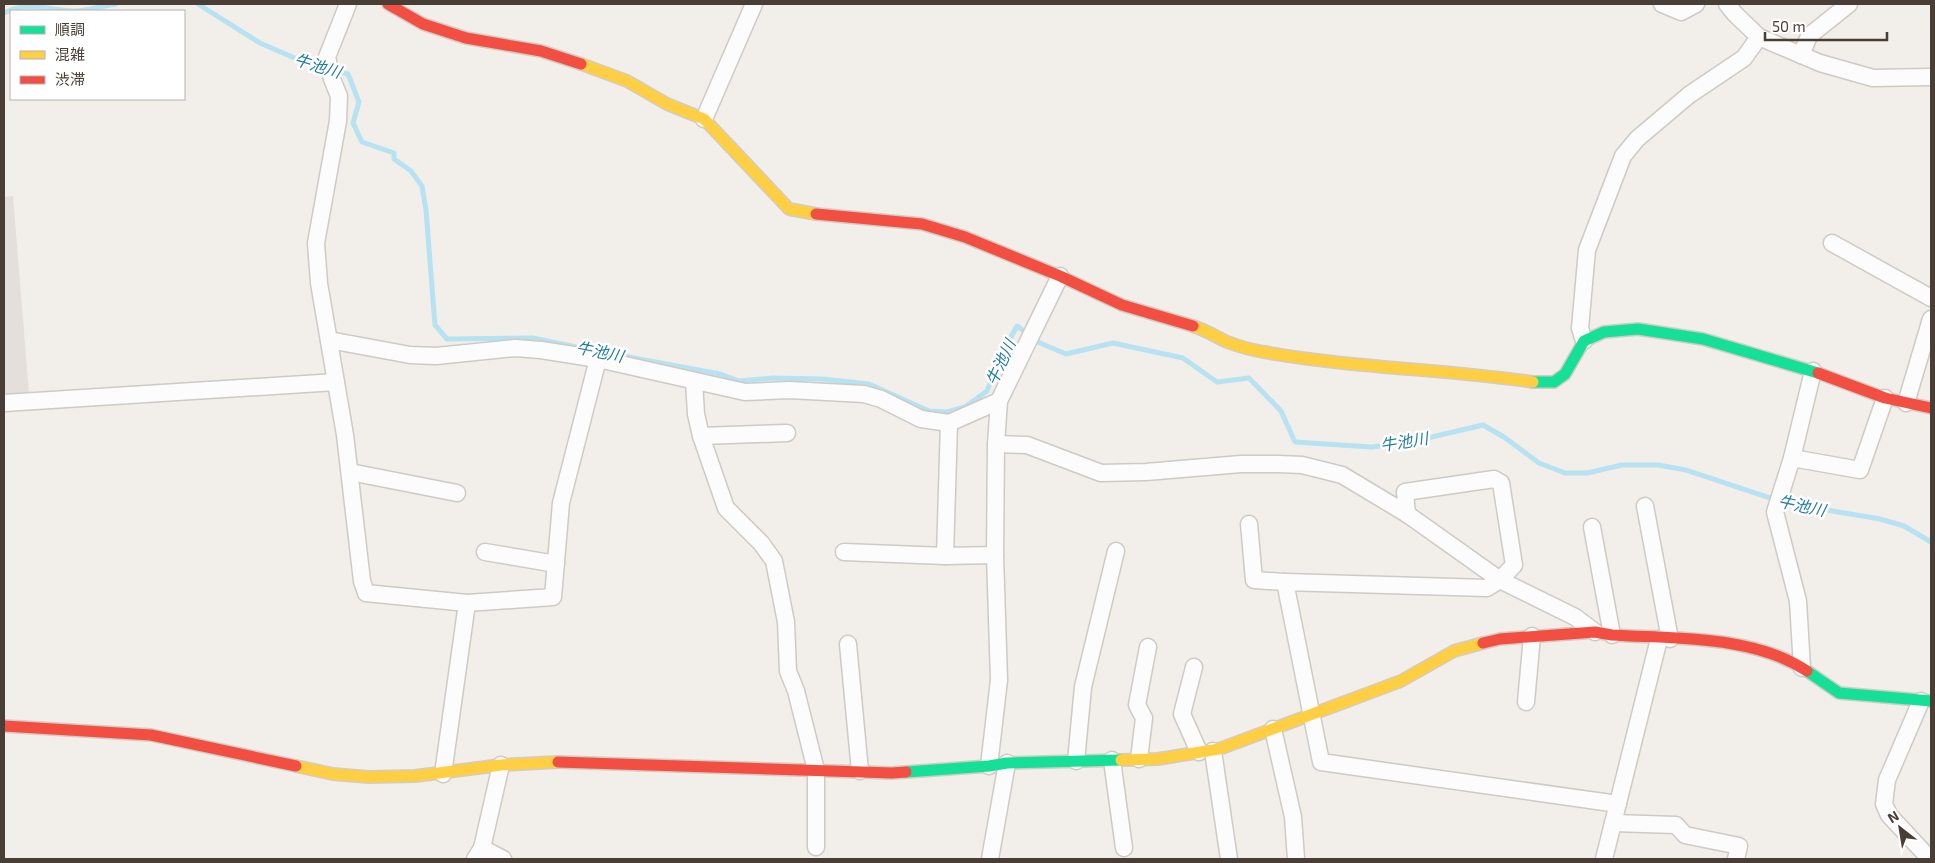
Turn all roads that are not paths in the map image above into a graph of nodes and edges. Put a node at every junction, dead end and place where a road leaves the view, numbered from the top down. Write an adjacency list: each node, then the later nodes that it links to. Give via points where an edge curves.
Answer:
1 (348, 4): 16 (street, via 327,57 339,96 338,121 316,243 318,283)
2 (388, 4): 11 (street, via 423,24 457,35 541,52 627,80 667,104)
3 (754, 4): 11 (street)
4 (1662, 4): 5 (street, via 1681,12)
5 (1696, 4)
6 (1727, 4): 8 (street)
7 (1849, 4): 9 (street, via 1809,36)
8 (1759, 37): 9 (street); 17 (street, via 1744,58 1688,95 1637,139 1623,156 1588,250 1580,328)
9 (1801, 55): 10 (street, via 1873,78)
10 (1931, 77)
11 (704, 119): 13 (street, via 790,209 808,214 922,224 965,237)
12 (1832, 244): 14 (street)
13 (1060, 276): 17 (street, via 1122,305 1202,329 1228,342 1262,352 1324,360 1554,382 1565,374); 23 (street)
14 (1931, 298)
15 (1931, 319): 25 (street)
16 (329, 340): 18 (street, via 410,355 436,356 516,348); 21 (street)
17 (1584, 341): 19 (street, via 1604,332 1638,329 1703,339)
18 (598, 359): 20 (street); 43 (street, via 561,503)
19 (1812, 371): 22 (street); 31 (street)
20 (694, 381): 27 (street, via 745,392 789,390 864,394 881,399 921,420); 29 (street)
21 (336, 382): 24 (street); 32 (street)
22 (1884, 398): 25 (street); 31 (street, via 1860,470)
23 (999, 401): 27 (street); 30 (street)
24 (4, 403)
25 (1906, 403): 26 (street)
26 (1931, 408)
27 (949, 423): 42 (street)
28 (787, 433): 29 (street)
29 (701, 436): 67 (street, via 726,508 774,561 786,622 788,671)
30 (996, 444): 35 (street, via 1027,445 1101,473 1241,464 1302,465 1342,475); 41 (street)
31 (1792, 458): 54 (street, via 1775,512 1798,601)
32 (350, 472): 33 (street); 46 (street, via 366,593)
33 (458, 493)
34 (1645, 506): 50 (street)
35 (1407, 514): 44 (street); 44 (street, via 1404,492 1494,479 1501,483 1514,565)
36 (1249, 524): 45 (street, via 1254,580)
37 (1592, 527): 48 (street)
38 (1116, 551): 63 (street, via 1083,687)
39 (485, 552): 43 (street)
40 (844, 552): 42 (street)
41 (995, 555): 42 (street); 66 (street, via 999,680)
42 (945, 556)
43 (556, 564): 46 (street, via 553,597)
44 (1500, 580): 45 (street, via 1487,588); 47 (street, via 1575,617)
45 (1285, 582): 57 (street)
46 (467, 602): 69 (street)
47 (1595, 632): 48 (street); 49 (street)
48 (1612, 635): 50 (street)
49 (1532, 636): 56 (street); 57 (street, via 1500,639 1454,651 1401,681)
50 (1665, 639): 54 (street, via 1735,643 1764,651); 70 (street)
51 (848, 644): 68 (street)
52 (1148, 646): 61 (street, via 1137,705 1144,718)
53 (1194, 667): 60 (street, via 1182,714)
54 (1802, 668): 55 (street, via 1839,693)
55 (1926, 701): 81 (street, via 1887,780 1884,804 1889,815)
56 (1526, 702)
57 (1312, 714): 59 (street); 70 (street, via 1321,762)
58 (4, 726): 69 (street, via 151,735 333,774 369,777)
59 (1273, 728): 60 (street); 78 (street, via 1293,817)
60 (1206, 751): 61 (street); 77 (street)
61 (1139, 759): 62 (street)
62 (1112, 760): 63 (street); 73 (street)
63 (1076, 761): 64 (street)
64 (1007, 763): 66 (street); 76 (street)
65 (501, 765): 67 (street, via 570,761); 69 (street); 74 (street)
66 (989, 766): 68 (street, via 892,773)
67 (816, 770): 68 (street); 72 (street)
68 (860, 771)
69 (443, 774)
70 (1618, 804): 71 (street)
71 (1613, 823): 79 (street); 80 (street, via 1676,825 1685,835 1739,846)
72 (816, 847)
73 (1124, 848)
74 (479, 853): 75 (street)
75 (503, 859)
76 (990, 859)
77 (1229, 859)
78 (1296, 859)
79 (1604, 859)
80 (1736, 859)
81 (1930, 859)

